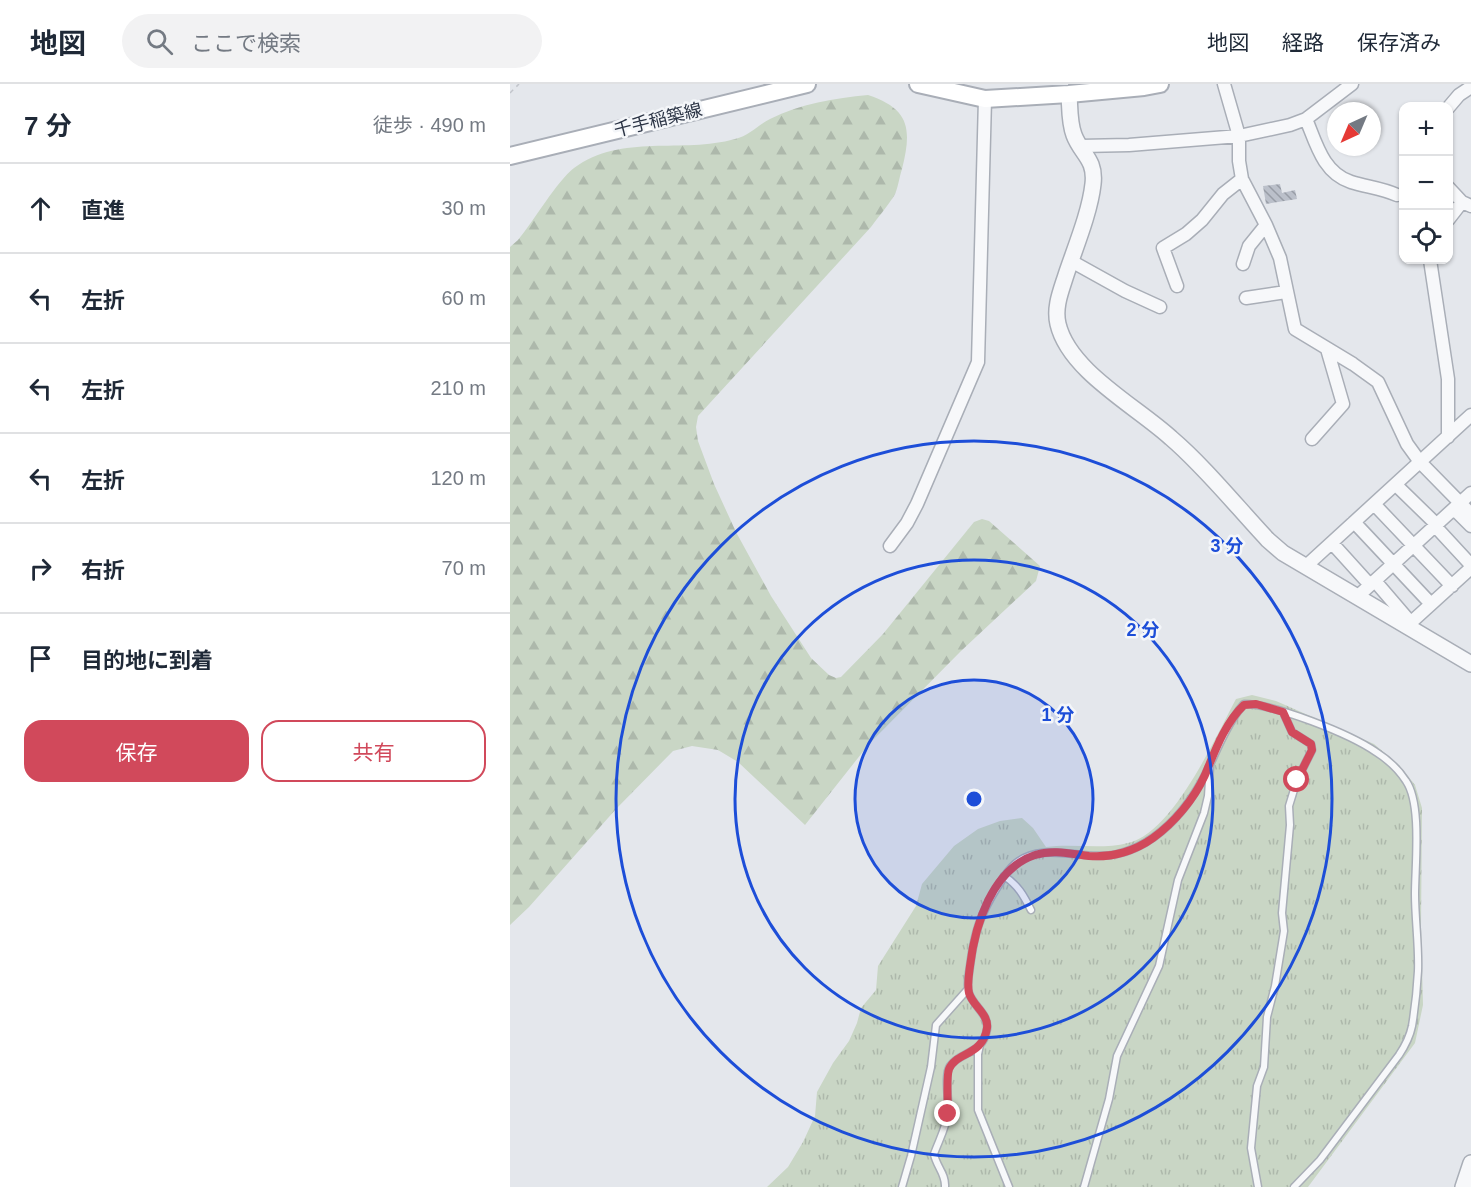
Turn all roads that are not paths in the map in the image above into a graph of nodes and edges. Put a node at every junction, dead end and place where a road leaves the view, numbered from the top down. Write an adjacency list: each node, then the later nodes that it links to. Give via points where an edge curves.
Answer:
1 (807, 84): 13 (main road, 千手稲築線)
2 (918, 84): 8 (main road)
3 (1160, 84): 7 (main road)
4 (1224, 84): 11 (street)
5 (1352, 84): 10 (street)
6 (1471, 87): 9 (street)
7 (1069, 94): 8 (main road); 12 (street, via 1074,136)
8 (985, 99): 43 (street, via 978,362 917,504)
9 (1453, 103)
10 (1306, 118): 11 (street); 17 (street, via 1324,161 1338,176)
11 (1239, 136): 12 (street); 15 (street)
12 (1081, 146): 21 (street, via 1092,163 1093,184)
13 (518, 154): 14 (street)
14 (510, 167)
15 (1242, 179): 20 (street); 24 (street, via 1186,234 1164,248)
16 (1453, 191): 18 (street)
17 (1397, 195)
18 (1466, 204): 19 (street)
19 (1453, 216)
20 (1266, 225): 22 (street, via 1250,246); 25 (street, via 1280,258)
21 (1071, 261): 27 (street); 45 (street, via 1057,302 1058,323 1075,359 1173,439 1268,540)
22 (1243, 264)
23 (1431, 264): 30 (street, via 1448,379)
24 (1177, 286)
25 (1286, 292): 26 (street); 28 (street, via 1295,328)
26 (1246, 298)
27 (1160, 307)
28 (1327, 349): 31 (street, via 1343,404); 32 (street, via 1378,382 1407,444)
29 (1471, 415): 30 (street)
30 (1448, 437): 32 (street)
31 (1312, 439)
32 (1420, 462): 33 (street); 36 (street)
33 (1396, 484): 35 (street); 39 (street)
34 (1471, 494): 36 (street)
35 (1374, 504): 38 (street); 42 (street)
36 (1457, 506): 37 (street); 39 (street); 40 (street)
37 (1471, 514)
38 (1354, 522): 41 (street); 44 (street)
39 (1435, 526): 42 (street); 46 (street)
40 (1471, 526)
41 (1332, 543): 45 (street); 47 (street)
42 (1414, 545): 44 (street); 48 (street)
43 (890, 546)
44 (1394, 564): 47 (street); 50 (street)
45 (1305, 567): 49 (street)
46 (1471, 567): 48 (street)
47 (1372, 583): 49 (street); 51 (street)
48 (1452, 586): 50 (street)
49 (1357, 597): 51 (street)
50 (1431, 604): 51 (street)
51 (1409, 624): 52 (street)
52 (1471, 664)
53 (1283, 712): 54 (lane, via 1256,704 1244,705 1233,717); 64 (lane, via 1292,732 1311,744 1312,750 1289,806 1284,931 1267,1017 1251,1148); 65 (lane, via 1378,753 1407,782 1416,825 1418,970 1408,1040 1320,1160)
54 (1210, 764): 55 (lane, via 1173,821 1136,848 1116,855 1039,854 1014,864); 63 (lane, via 1206,805 1178,880 1159,966 1117,1056)
55 (1004, 876): 56 (lane, via 1016,884); 57 (lane, via 980,918)
56 (1031, 910)
57 (968, 988): 58 (lane, via 987,1022); 60 (lane, via 936,1025 931,1066)
58 (980, 1045): 61 (lane, via 951,1064 947,1072 948,1114 934,1154 946,1179); 62 (lane, via 978,1110)
59 (1471, 1163): 66 (street)
60 (902, 1187)
61 (945, 1187)
62 (1009, 1187)
63 (1084, 1187)
64 (1258, 1187)
65 (1294, 1187)
66 (1463, 1187)

